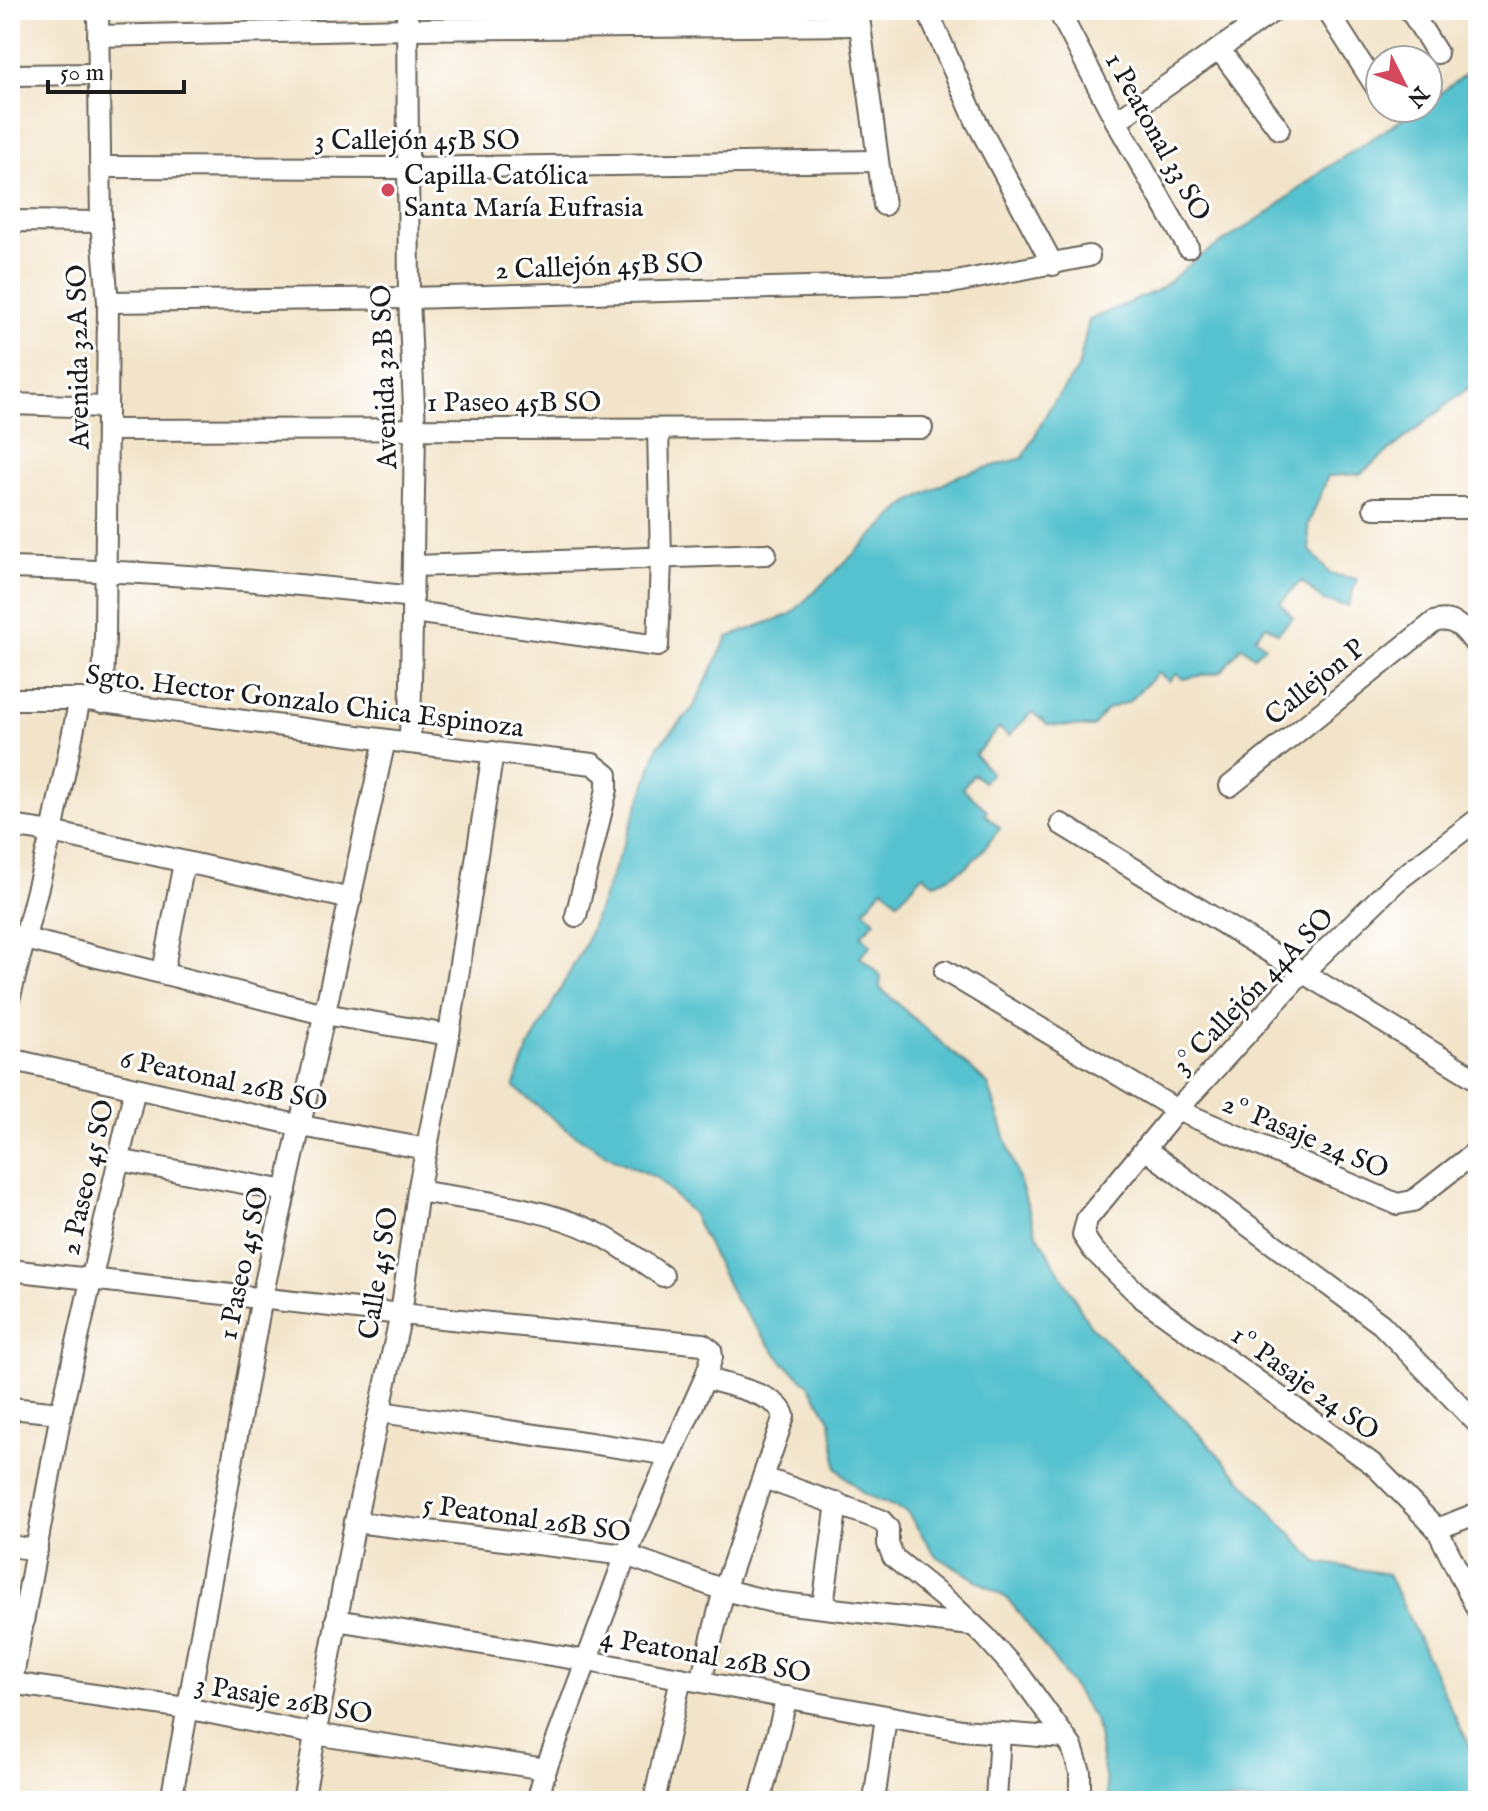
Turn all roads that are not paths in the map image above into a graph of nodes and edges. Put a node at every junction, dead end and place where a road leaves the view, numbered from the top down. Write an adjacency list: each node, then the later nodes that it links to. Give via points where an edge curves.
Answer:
1 (98, 10): 9 (street, Avenida 32A SO)
2 (927, 10): 25 (street, via 976,121)
3 (1058, 10): 15 (street, 1 Peatonal 33 SO)
4 (1275, 10): 11 (street)
5 (1327, 10): 12 (street)
6 (1410, 10): 10 (street)
7 (856, 17): 8 (street); 17 (street)
8 (407, 19): 9 (street); 19 (street, Avenida 32B SO)
9 (98, 36): 13 (street, Avenida 32A SO)
10 (1431, 44)
11 (1219, 49): 15 (street); 16 (street)
12 (1364, 68)
13 (99, 74): 14 (street); 18 (street, Avenida 32A SO)
14 (10, 75)
15 (1116, 121): 23 (street, 1 Peatonal 33 SO)
16 (1279, 129)
17 (876, 161): 19 (street, 3 Callejón 45B SO); 20 (street)
18 (101, 167): 19 (street, 3 Callejón 45B SO); 22 (street, Avenida 32A SO)
19 (407, 168): 26 (street, Avenida 32B SO)
20 (884, 205)
21 (10, 221): 22 (street)
22 (101, 222): 27 (street, Avenida 32A SO)
23 (1188, 247)
24 (1089, 256): 25 (street, 2 Callejón 45B SO)
25 (1053, 265): 26 (street, 2 Callejón 45B SO, via 951,283)
26 (409, 298): 27 (street, 2 Callejón 45B SO); 31 (street, Avenida 32B SO)
27 (108, 302): 29 (street, Avenida 32A SO)
28 (10, 404): 29 (street)
29 (106, 407): 33 (street, Avenida 32A SO)
30 (922, 428): 32 (street, 1 Paseo 45B SO)
31 (415, 429): 32 (street, 1 Paseo 45B SO); 33 (street, 1 Paseo 45B SO); 38 (street, Avenida 32B SO)
32 (658, 429): 37 (street)
33 (107, 430): 40 (street, Avenida 32A SO)
34 (1374, 508): 35 (street)
35 (1478, 508)
36 (766, 554): 37 (street)
37 (661, 559): 38 (street); 41 (street, via 658,646)
38 (413, 566): 41 (street, Avenida 32B SO)
39 (10, 568): 40 (street)
40 (106, 570): 41 (street, via 291,582); 45 (street, Avenida 32A SO)
41 (413, 604): 47 (street, Avenida 32B SO)
42 (1478, 648): 49 (street, Callejon P, via 1454,622 1434,622)
43 (10, 699): 44 (street, Sgto. Hector Gonzalo Chica Espinoza)
44 (80, 699): 45 (street, Sgto. Hector Gonzalo Chica Espinoza); 53 (street)
45 (102, 703): 46 (street, Sgto. Hector Gonzalo Chica Espinoza)
46 (385, 740): 47 (street, Sgto. Hector Gonzalo Chica Espinoza); 55 (street, 1 Paseo 45 SO)
47 (410, 743): 48 (street, Sgto. Hector Gonzalo Chica Espinoza)
48 (493, 752): 56 (street, Sgto. Hector Gonzalo Chica Espinoza, via 593,764 603,771 608,782); 63 (street, Calle 45 SO)
49 (1230, 786)
50 (1478, 819): 60 (street, 3° Callejón 44A SO, via 1397,881)
51 (1061, 824): 60 (street)
52 (10, 826): 53 (street)
53 (52, 832): 54 (street); 57 (street)
54 (184, 863): 55 (street); 59 (street)
55 (351, 899): 62 (street, 1 Paseo 45 SO)
56 (576, 916)
57 (17, 937): 59 (street); 61 (street)
58 (945, 971): 67 (street, 2º Pasaje 24 SO)
59 (163, 972): 62 (street)
60 (1303, 972): 65 (street); 67 (street, 3° Callejón 44A SO)
61 (10, 996)
62 (324, 1014): 63 (street); 68 (street, 1 Paseo 45 SO)
63 (449, 1035): 69 (street, Calle 45 SO)
64 (10, 1059): 66 (street, 6 Peatonal 26B SO)
65 (1478, 1080)
66 (135, 1088): 68 (street, 6 Peatonal 26B SO); 72 (street, 2 Paseo 45 SO)
67 (1177, 1110): 70 (street, 3° Callejón 44A SO); 71 (street, 2º Pasaje 24 SO, via 1397,1204 1413,1201)
68 (301, 1126): 69 (street, 6 Peatonal 26B SO); 73 (street, 1 Paseo 45 SO)
69 (427, 1149): 74 (street, Calle 45 SO)
70 (1145, 1149): 75 (street, 3° Callejón 44A SO); 85 (street, via 1381,1324)
71 (1478, 1150)
72 (118, 1160): 73 (street); 78 (street, 2 Paseo 45 SO)
73 (286, 1191): 79 (street, 1 Paseo 45 SO)
74 (418, 1191): 77 (street, via 567,1222 614,1242); 80 (street, Calle 45 SO)
75 (1087, 1219): 91 (street, 1º Pasaje 24 SO, via 1087,1243 1142,1298 1374,1465)
76 (10, 1270): 78 (street)
77 (663, 1276)
78 (92, 1277): 79 (street); 84 (street, 2 Paseo 45 SO)
79 (262, 1297): 80 (street); 104 (street, 1 Paseo 45 SO)
80 (401, 1314): 81 (street, via 703,1344 713,1353); 83 (street, Calle 45 SO)
81 (705, 1378): 86 (street); 87 (street, via 769,1398 782,1408)
82 (10, 1408): 84 (street)
83 (381, 1412): 86 (street); 90 (street, Calle 45 SO)
84 (61, 1413): 93 (street, 2 Paseo 45 SO)
85 (1478, 1424)
86 (671, 1455): 94 (street)
87 (764, 1478): 88 (street); 95 (street)
88 (837, 1503): 96 (street); 99 (street, via 881,1520 888,1528 893,1557)
89 (1478, 1513): 91 (street)
90 (355, 1522): 94 (street, 5 Peatonal 26B SO); 98 (street, Calle 45 SO)
91 (1437, 1529): 97 (street, 1º Pasaje 24 SO)
92 (10, 1546): 93 (street)
93 (37, 1550): 102 (street, 2 Paseo 45 SO)
94 (626, 1555): 95 (street, 5 Peatonal 26B SO); 100 (street)
95 (724, 1590): 96 (street, 5 Peatonal 26B SO, via 773,1602); 101 (street)
96 (823, 1606): 99 (street, 5 Peatonal 26B SO)
97 (1478, 1611)
98 (336, 1620): 100 (street, 4 Peatonal 26B SO); 107 (street, Calle 45 SO)
99 (971, 1625): 108 (street, via 1020,1675)
100 (588, 1661): 101 (street, 4 Peatonal 26B SO); 109 (street)
101 (691, 1680): 103 (street, 4 Peatonal 26B SO); 113 (street)
102 (11, 1686): 104 (street, 3 Pasaje 26B SO)
103 (787, 1697): 105 (street, 4 Peatonal 26B SO); 114 (street)
104 (186, 1708): 107 (street, 3 Pasaje 26B SO); 110 (street, 1 Paseo 45 SO)
105 (886, 1717): 106 (street, 4 Peatonal 26B SO); 115 (street)
106 (1000, 1733): 108 (street, 4 Peatonal 26B SO); 116 (street)
107 (314, 1734): 109 (street, 3 Pasaje 26B SO); 111 (street, Calle 45 SO)
108 (1065, 1738): 117 (street, via 1080,1772)
109 (546, 1769): 112 (street)
110 (171, 1801)
111 (303, 1801)
112 (537, 1801)
113 (654, 1801)
114 (760, 1801)
115 (874, 1801)
116 (996, 1801)
117 (1080, 1801)

